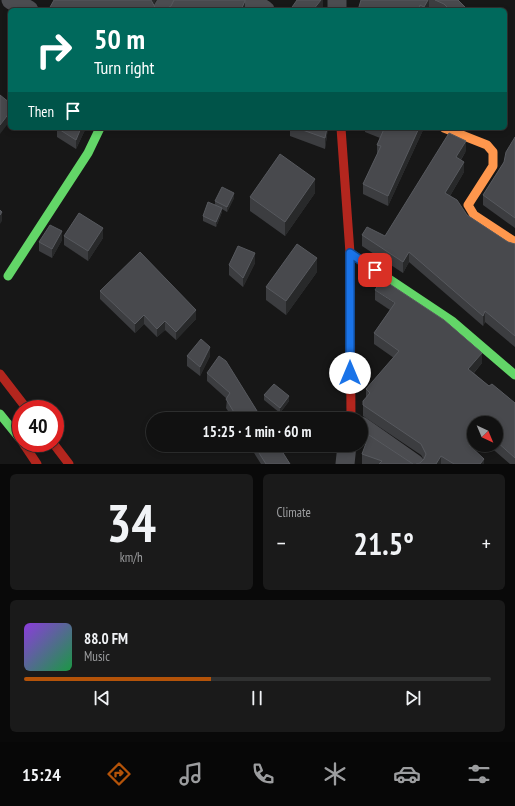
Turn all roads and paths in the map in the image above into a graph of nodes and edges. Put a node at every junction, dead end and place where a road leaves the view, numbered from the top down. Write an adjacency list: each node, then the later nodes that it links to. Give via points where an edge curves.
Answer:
1 (11, 0): 3 (street)
2 (249, 0): 4 (street)
3 (25, 8)
4 (261, 8)
5 (99, 130): 10 (street, via 88,153)
6 (341, 130): 9 (street)
7 (449, 130): 8 (street, via 487,145 493,152 494,166 468,205 474,215)
8 (515, 242)
9 (350, 253): 12 (street, via 452,321); 14 (street)
10 (8, 276)
11 (0, 374): 13 (street)
12 (515, 375)
13 (20, 400)
14 (351, 412)
15 (0, 414): 16 (street)
16 (12, 429)
17 (368, 431): 24 (street)
18 (29, 452): 21 (street)
19 (60, 452): 22 (street)
20 (346, 452): 23 (street)
21 (37, 464)
22 (69, 464)
23 (345, 464)
24 (415, 464)

